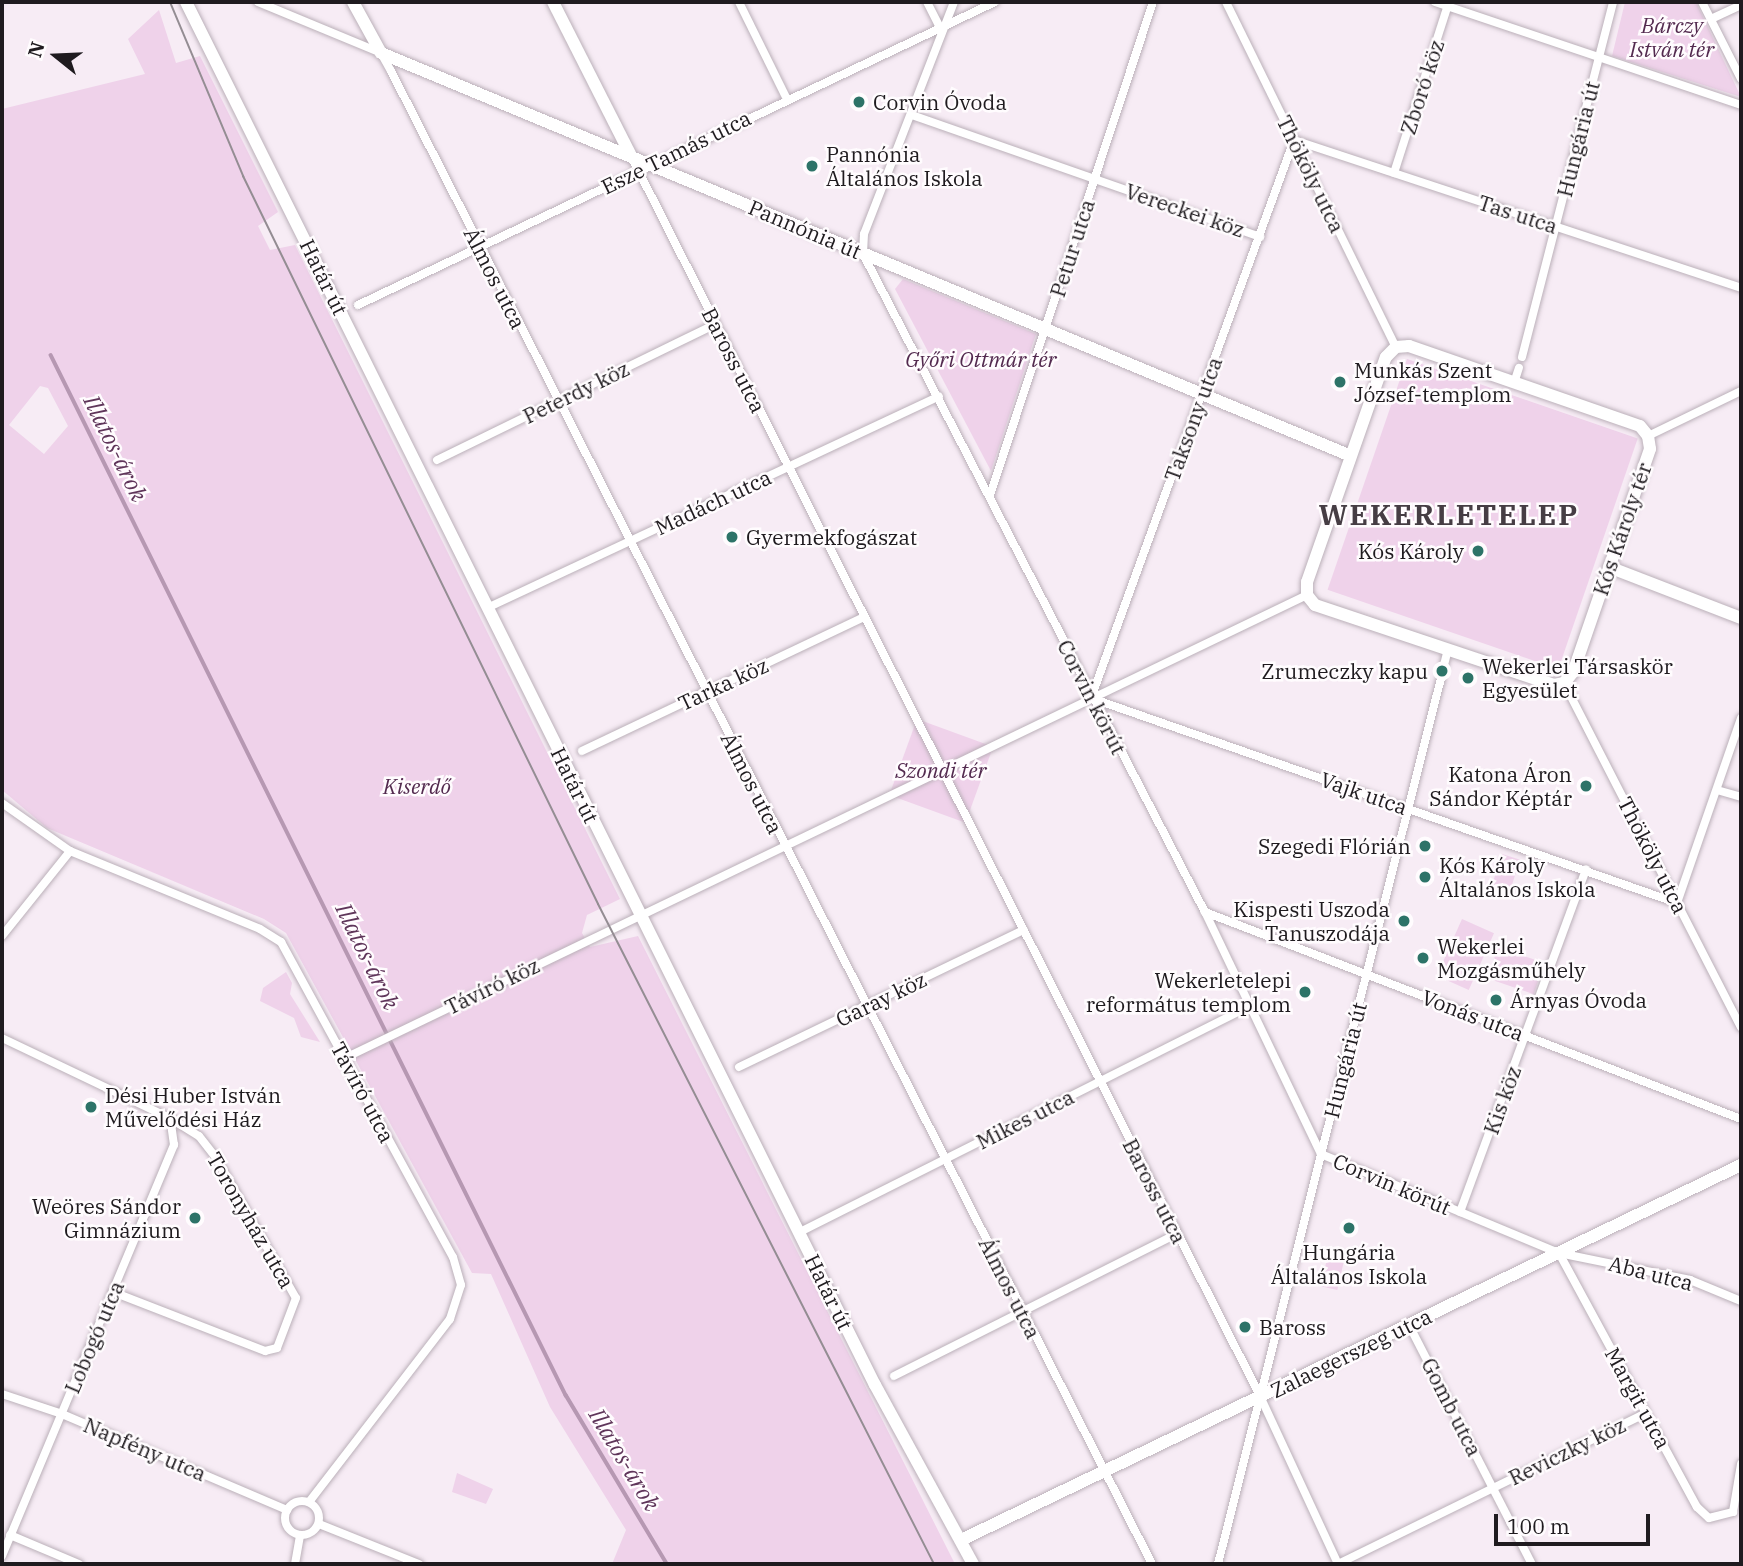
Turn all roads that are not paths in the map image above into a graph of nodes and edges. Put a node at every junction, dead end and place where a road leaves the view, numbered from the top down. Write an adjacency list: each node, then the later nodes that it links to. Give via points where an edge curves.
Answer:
1 (186, 2): 54 (street, Határ út)
2 (258, 2): 18 (street, Pannónia út)
3 (353, 2): 18 (street, Álmos utca)
4 (553, 2): 25 (street, Baross utca)
5 (739, 2): 21 (street)
6 (927, 2): 17 (street)
7 (954, 2): 17 (street)
8 (995, 2): 17 (street, Esze Tamás utca)
9 (1153, 2): 29 (street, Petur utca)
10 (1226, 2): 24 (street, Thököly utca)
11 (1435, 2): 14 (street)
12 (1613, 2): 19 (street, Hungária út)
13 (1702, 2): 16 (street)
14 (1448, 4): 19 (street); 28 (street, Zboró köz)
15 (1741, 5): 16 (street)
16 (1711, 19): 20 (street)
17 (940, 28): 21 (street, Esze Tamás utca); 23 (street)
18 (381, 53): 25 (street, Pannónia út); 32 (street, Álmos utca)
19 (1598, 59): 22 (street); 30 (street, Hungária út)
20 (1741, 79)
21 (787, 99): 26 (street, Esze Tamás utca)
22 (1741, 105)
23 (912, 115): 29 (street, Vereckei köz); 33 (street, via 864,234)
24 (1294, 140): 28 (street, Tas utca); 31 (street, Taksony utca); 38 (street, Thököly utca)
25 (630, 154): 26 (street, Pannónia út); 27 (street, Baross utca)
26 (652, 163): 27 (street, Esze Tamás utca); 33 (street, Pannónia út)
27 (638, 170): 32 (street, Esze Tamás utca); 36 (street, Baross utca)
28 (1394, 173): 30 (street, Tas utca)
29 (1095, 178): 31 (street, Vereckei köz); 37 (street, Petur utca)
30 (1555, 226): 34 (street, Tas utca); 39 (street, Hungária út)
31 (1259, 237): 43 (street, Taksony utca)
32 (479, 247): 35 (street, Esze Tamás utca); 45 (street, Álmos utca)
33 (863, 254): 37 (street, Pannónia út); 44 (street, Corvin körút)
34 (1741, 288)
35 (358, 304)
36 (716, 324): 45 (street, Peterdy köz); 49 (street, Baross utca)
37 (1045, 329): 43 (street, Pannónia út); 50 (street, Petur utca)
38 (1396, 347): 41 (street, Kós Károly tér, via 1409,346); 47 (street, via 1386,357)
39 (1522, 357)
40 (1519, 368): 41 (street)
41 (1514, 383): 46 (street, Kós Károly tér, via 1640,426)
42 (1741, 391): 46 (street)
43 (1202, 395): 47 (street, Pannónia út); 62 (street, Taksony utca)
44 (939, 396): 49 (street, Madách utca); 50 (street, Corvin körút)
45 (557, 401): 48 (street, Peterdy köz); 51 (street, Álmos utca)
46 (1648, 436): 52 (street, Kós Károly tér, via 1650,449)
47 (1351, 456): 53 (street, via 1307,582)
48 (437, 460)
49 (788, 467): 51 (street, Madách utca); 55 (street, Baross utca)
50 (990, 495): 62 (street, Corvin körút)
51 (629, 541): 54 (street, Madách utca); 61 (street, Álmos utca)
52 (1609, 567): 56 (street); 60 (street, Kós Károly tér, via 1573,672)
53 (1307, 595): 57 (street, via 1315,605); 62 (street)
54 (487, 608): 75 (street, Határ út)
55 (864, 617): 61 (street, Tarka köz); 65 (street, Baross utca)
56 (1741, 618)
57 (1448, 649): 58 (street); 60 (street, via 1554,685)
58 (1444, 665)
59 (1441, 678): 69 (street, Hungária út)
60 (1564, 683): 73 (street, Thököly utca)
61 (706, 692): 64 (street, Tarka köz); 70 (street, Álmos utca)
62 (1091, 698): 65 (street); 69 (street, Vajk utca); 74 (street, Corvin körút)
63 (1741, 718): 66 (street)
64 (582, 751)
65 (943, 771): 70 (street, Távíró köz); 76 (street, Baross utca)
66 (1717, 790): 67 (street); 73 (street)
67 (1741, 797)
68 (2, 803): 71 (street, Távíró utca)
69 (1408, 808): 72 (street, Vajk utca); 78 (street, Hungária út)
70 (784, 846): 75 (street, Távíró köz); 79 (street, Álmos utca)
71 (70, 851): 77 (street); 84 (street, Távíró utca, via 272,935 289,954)
72 (1586, 869): 73 (street, Vajk utca); 82 (street, Kis köz)
73 (1677, 903): 81 (street, Thököly utca)
74 (1205, 912): 78 (street, Vonás utca); 80 (street, Corvin körút)
75 (640, 915): 84 (street, Távíró köz); 93 (street, Határ út)
76 (1024, 930): 79 (street, Garay köz); 86 (street, Baross utca)
77 (2, 936)
78 (1366, 974): 82 (street, Vonás utca); 89 (street, Hungária út)
79 (866, 1006): 85 (street, Garay köz); 90 (street, Álmos utca)
80 (1250, 1006): 86 (street, Mikes utca); 89 (street, Corvin körút)
81 (1741, 1027)
82 (1525, 1036): 88 (street, Vonás utca); 92 (street, Kis köz)
83 (2, 1038): 87 (street, Toronyház utca)
84 (345, 1058): 108 (street, Távíró utca, via 453,1257 461,1285 458,1306 445,1328)
85 (739, 1067)
86 (1100, 1081): 90 (street, Mikes utca); 94 (street, Baross utca)
87 (170, 1118): 96 (street, Lobogó utca, via 174,1146); 96 (street, Toronyház utca, via 199,1136 216,1158 291,1283 293,1307 276,1348 265,1351)
88 (1741, 1119)
89 (1321, 1154): 92 (street, Corvin körút); 102 (street, Hungária út)
90 (945, 1159): 93 (street, Mikes utca); 98 (street, Álmos utca)
91 (1741, 1165): 95 (street, Zalaegerszeg utca)
92 (1460, 1212): 95 (street, Corvin körút)
93 (800, 1232): 113 (street, Határ út, via 875,1385)
94 (1176, 1234): 98 (street); 102 (street, Baross utca)
95 (1559, 1253): 97 (street, Aba utca, via 1690,1280); 99 (street, Zalaegerszeg utca); 104 (street, Margit utca)
96 (113, 1292): 103 (street, Lobogó utca)
97 (1741, 1301)
98 (1024, 1314): 100 (street); 106 (street, Álmos utca)
99 (1409, 1325): 102 (street, Zalaegerszeg utca); 107 (street, Gomb utca)
100 (894, 1376)
101 (2, 1394): 103 (street, Napfény utca)
102 (1260, 1396): 106 (street, Zalaegerszeg utca); 120 (street, Hungária út); 121 (street, Baross utca)
103 (62, 1413): 109 (street, Napfény utca); 111 (street, Lobogó utca)
104 (1646, 1413): 105 (street, Margit utca, via 1697,1507 1709,1518 1733,1512); 107 (street, Reviczky köz)
105 (1741, 1464)
106 (1104, 1471): 113 (street, Zalaegerszeg utca); 119 (street, Álmos utca)
107 (1493, 1488): 121 (street, Reviczky köz); 122 (street, Gomb utca)
108 (309, 1502): 109 (street, via 296,1502); 110 (street, via 318,1511)
109 (287, 1510): 112 (street, via 287,1525)
110 (319, 1524): 112 (street, via 309,1534); 117 (street)
111 (10, 1535): 114 (street, Lobogó utca); 115 (street)
112 (299, 1535): 116 (street)
113 (961, 1540): 118 (street, Határ út)
114 (2, 1556)
115 (79, 1564)
116 (295, 1564)
117 (419, 1564)
118 (973, 1564)
119 (1152, 1564)
120 (1218, 1564)
121 (1338, 1564)
122 (1532, 1564)

